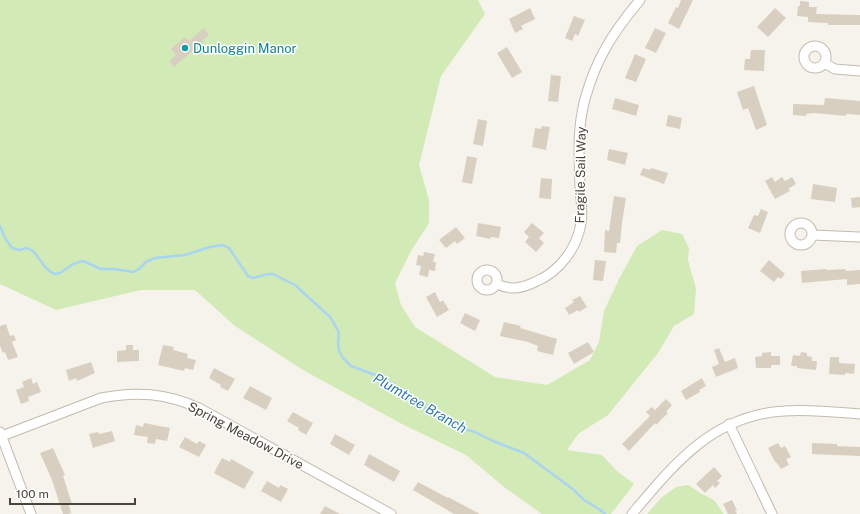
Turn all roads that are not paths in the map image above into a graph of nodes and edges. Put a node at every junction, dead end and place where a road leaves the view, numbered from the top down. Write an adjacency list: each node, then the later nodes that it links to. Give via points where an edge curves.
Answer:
1 (640, 0): 6 (street, Fragile Sail Way, via 610,38 591,78 584,101 579,148 581,223 570,253 549,274 528,286 512,289)
2 (824, 63): 3 (street, via 835,69)
3 (860, 71)
4 (812, 235): 5 (street)
5 (860, 237)
6 (497, 284)
7 (860, 414): 8 (street, via 783,411 748,416)
8 (729, 424): 12 (street, via 684,456); 13 (street)
9 (1, 434): 10 (street); 11 (street, Spring Meadow Drive, via 118,394 167,396 199,408)
10 (31, 514)
11 (391, 514)
12 (632, 514)
13 (772, 514)

